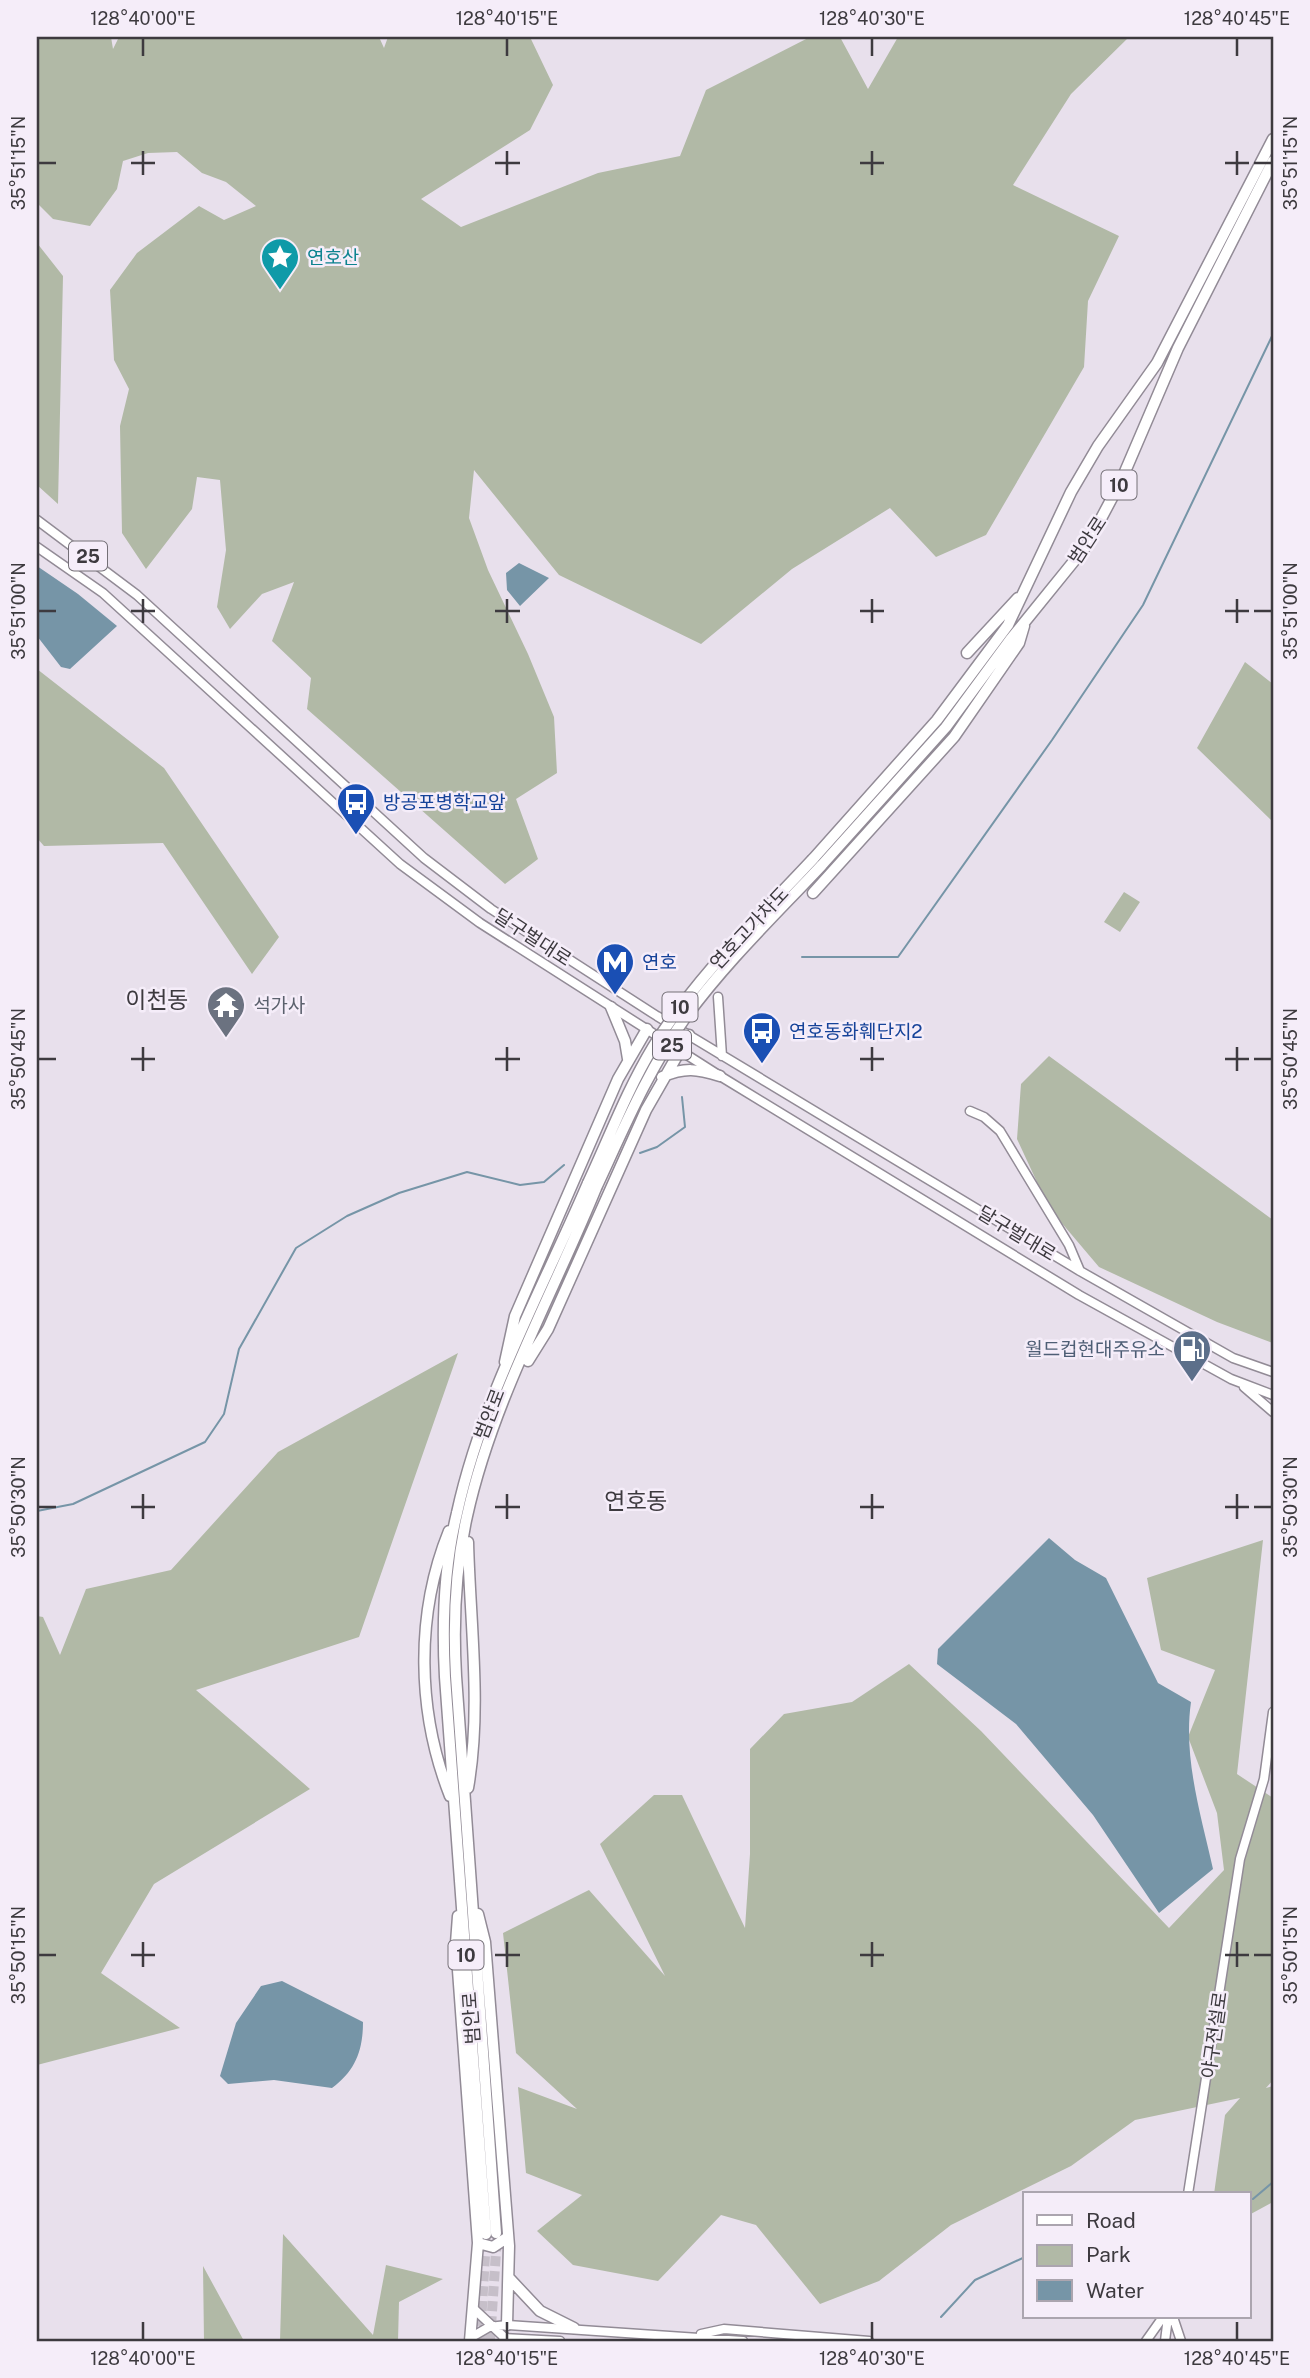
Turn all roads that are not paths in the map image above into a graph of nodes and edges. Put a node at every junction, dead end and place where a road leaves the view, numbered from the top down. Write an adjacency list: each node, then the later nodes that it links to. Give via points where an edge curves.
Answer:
1 (1273, 139): 5 (highway, 범안로 / 10, via 1157,363 1071,492)
2 (1273, 161): 6 (highway, 범안로 / 10, via 1178,348 1105,513 1087,545)
3 (37, 520): 13 (main road, 달구벌대로 / 25, via 137,595 424,858 491,909)
4 (37, 547): 11 (main road, 달구벌대로 / 25, via 103,593 400,864 480,923)
5 (1028, 587): 7 (highway); 8 (highway, 범안로 / 10, via 1008,625 937,720)
6 (1024, 625): 8 (highway, 범안로 / 10, via 933,742); 9 (highway, via 1019,643 954,737)
7 (967, 653)
8 (817, 862): 20 (highway, 연호고가차도 / 10, bridge, via 685,1018 651,1072)
9 (813, 893)
10 (718, 997): 15 (main road)
11 (611, 1007): 12 (main road, 달구벌대로 / 25); 16 (highway)
12 (647, 1029): 14 (main road, 달구벌대로 / 25); 16 (highway)
13 (689, 1035): 14 (highway); 15 (main road, 달구벌대로 / 25)
14 (678, 1049): 17 (main road, 달구벌대로 / 25); 18 (highway)
15 (722, 1056): 21 (main road, 달구벌대로 / 25)
16 (628, 1061): 24 (highway, via 515,1315)
17 (720, 1076): 18 (highway, via 693,1068); 23 (main road, 달구벌대로 / 25, via 1079,1295)
18 (662, 1077): 24 (highway, via 548,1329)
19 (970, 1111): 21 (main road, via 984,1116 1000,1132)
20 (592, 1186): 24 (highway, 범안로 / 10)
21 (1080, 1271): 22 (main road, 달구벌대로 / 25, via 1233,1358)
22 (1273, 1372)
23 (1239, 1382): 25 (main road, 달구벌대로 / 25); 26 (main road)
24 (505, 1386): 27 (highway, 범안로 / 10, via 478,1442)
25 (1273, 1395)
26 (1273, 1412)
27 (462, 1515): 28 (highway, 범안로 / 10, via 445,1597); 30 (highway, via 475,1692); 31 (highway, via 439,1555 430,1592 423,1667 439,1770)
28 (450, 1676): 30 (highway, 범안로 / 10); 31 (highway, 범안로 / 10)
29 (1273, 1712): 34 (main road, 야구전설로, via 1264,1779 1240,1859)
30 (465, 1803): 33 (highway, 범안로 / 10)
31 (454, 1809): 32 (highway, 범안로 / 10)
32 (461, 1889): 33 (highway, 범안로 / 10, via 491,2233); 36 (highway, via 456,1943)
33 (472, 1891): 35 (highway, via 485,1942)
34 (1188, 2192)
35 (508, 2237): 36 (highway, via 493,2247); 37 (highway)
36 (478, 2243): 38 (highway)
37 (509, 2278): 42 (highway); 44 (highway, via 540,2311)
38 (474, 2309): 43 (main road); 46 (highway)
39 (1167, 2318): 51 (main road)
40 (1168, 2318): 52 (main road)
41 (1169, 2318): 53 (main road)
42 (507, 2325): 43 (main road); 44 (main road); 47 (main road)
43 (489, 2327): 46 (main road); 47 (main road)
44 (574, 2328): 45 (main road)
45 (691, 2336): 49 (main road); 50 (main road, via 724,2329)
46 (470, 2340)
47 (504, 2340): 48 (main road)
48 (557, 2341)
49 (743, 2341)
50 (869, 2341)
51 (1146, 2341)
52 (1165, 2341)
53 (1181, 2341)

